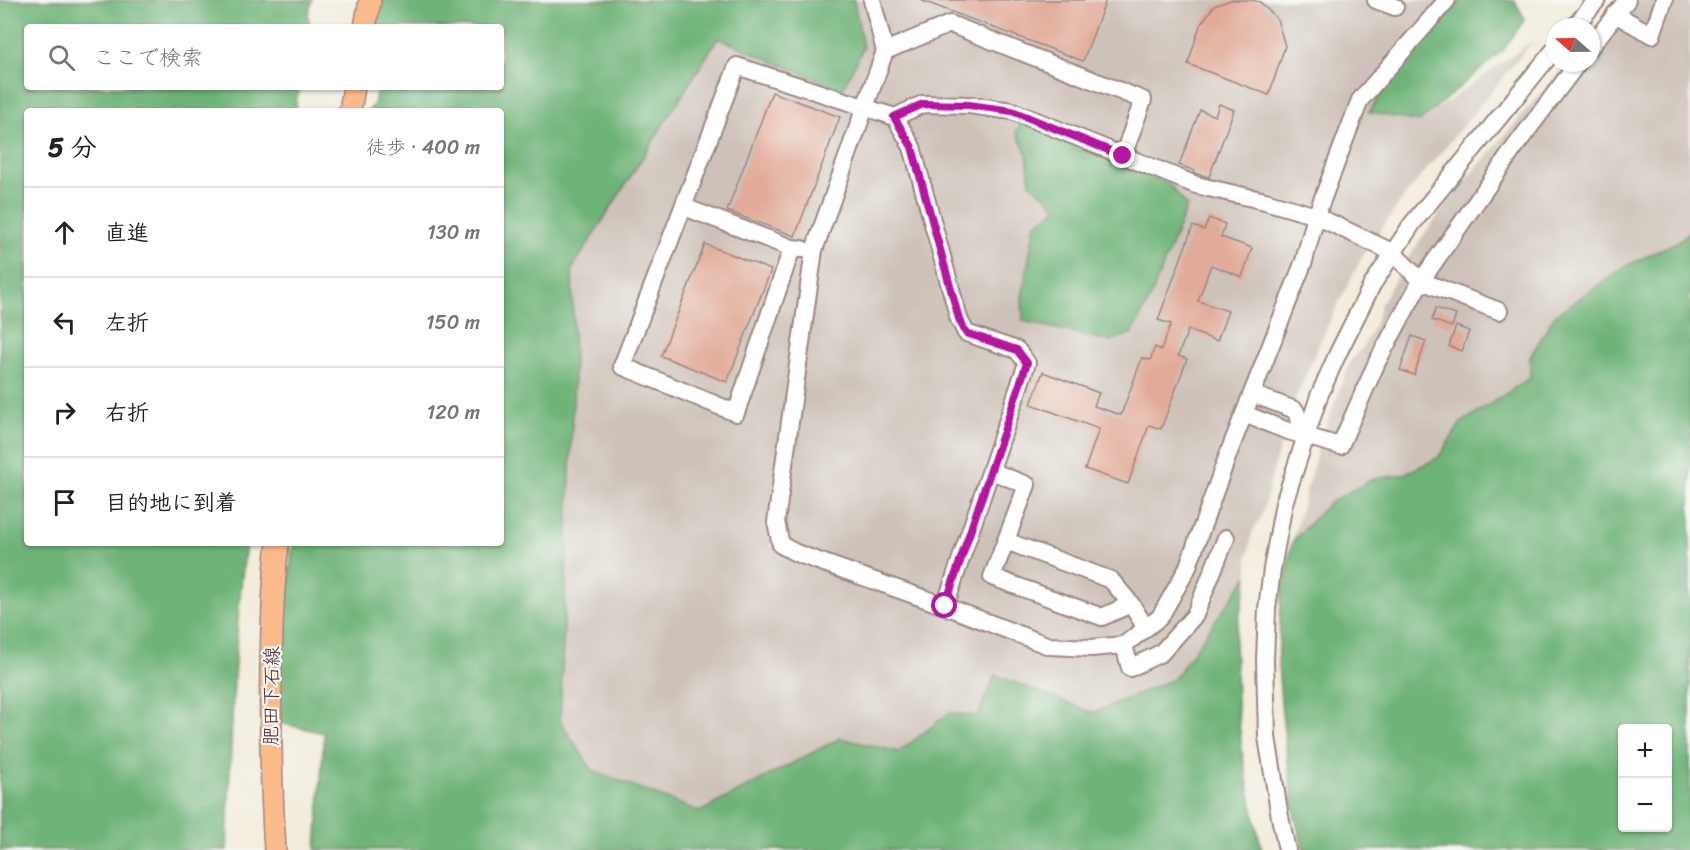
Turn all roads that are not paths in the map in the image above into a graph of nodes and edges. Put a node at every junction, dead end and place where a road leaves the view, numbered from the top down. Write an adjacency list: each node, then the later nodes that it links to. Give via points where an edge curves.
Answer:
1 (370, 0): 11 (main road)
2 (872, 0): 13 (street)
3 (1377, 0): 8 (street)
4 (1447, 0): 22 (street, via 1360,100)
5 (1597, 0): 10 (street)
6 (1627, 0): 9 (street)
7 (1665, 0): 9 (street, via 1652,35)
8 (1395, 7)
9 (1615, 14): 12 (street)
10 (1582, 18)
11 (366, 24)
12 (1600, 34)
13 (885, 51): 18 (street); 20 (street, via 950,24 1143,100)
14 (1546, 60): 25 (street)
15 (1571, 72): 26 (street)
16 (354, 90): 17 (main road)
17 (350, 108)
18 (866, 108): 19 (street); 21 (street, via 737,66); 24 (street)
19 (894, 117): 20 (street, via 923,104 1012,111); 31 (street, via 912,147 966,333 1017,350 1027,363)
20 (1123, 156): 22 (street, via 1196,185)
21 (684, 207): 23 (street); 23 (street, via 622,366 736,413)
22 (1316, 216): 25 (street); 28 (street, via 1304,261)
23 (792, 248): 24 (street)
24 (814, 250): 38 (street, via 776,522 781,545)
25 (1392, 252): 26 (street); 30 (street, via 1338,353)
26 (1421, 281): 27 (street); 30 (street, via 1377,362 1340,446)
27 (1499, 311)
28 (1252, 394): 29 (street); 30 (street, via 1295,410)
29 (1244, 414): 30 (street); 35 (street)
30 (1306, 435): 42 (street, via 1284,503 1267,609 1267,737)
31 (991, 471): 33 (street, via 1027,485); 38 (street)
32 (1226, 538): 36 (street)
33 (1006, 541): 37 (street, via 1111,580); 37 (street, via 992,577 1102,617)
34 (278, 546): 41 (main road, 肥田下石線, via 270,727)
35 (1187, 569): 36 (street); 39 (street, via 1160,617)
36 (1208, 582): 40 (street, via 1195,615 1161,653 1130,668)
37 (1131, 604): 39 (street)
38 (945, 606): 40 (street, via 1049,646)
39 (1146, 628): 40 (street)
40 (1124, 645)
41 (274, 850)
42 (1287, 850)

